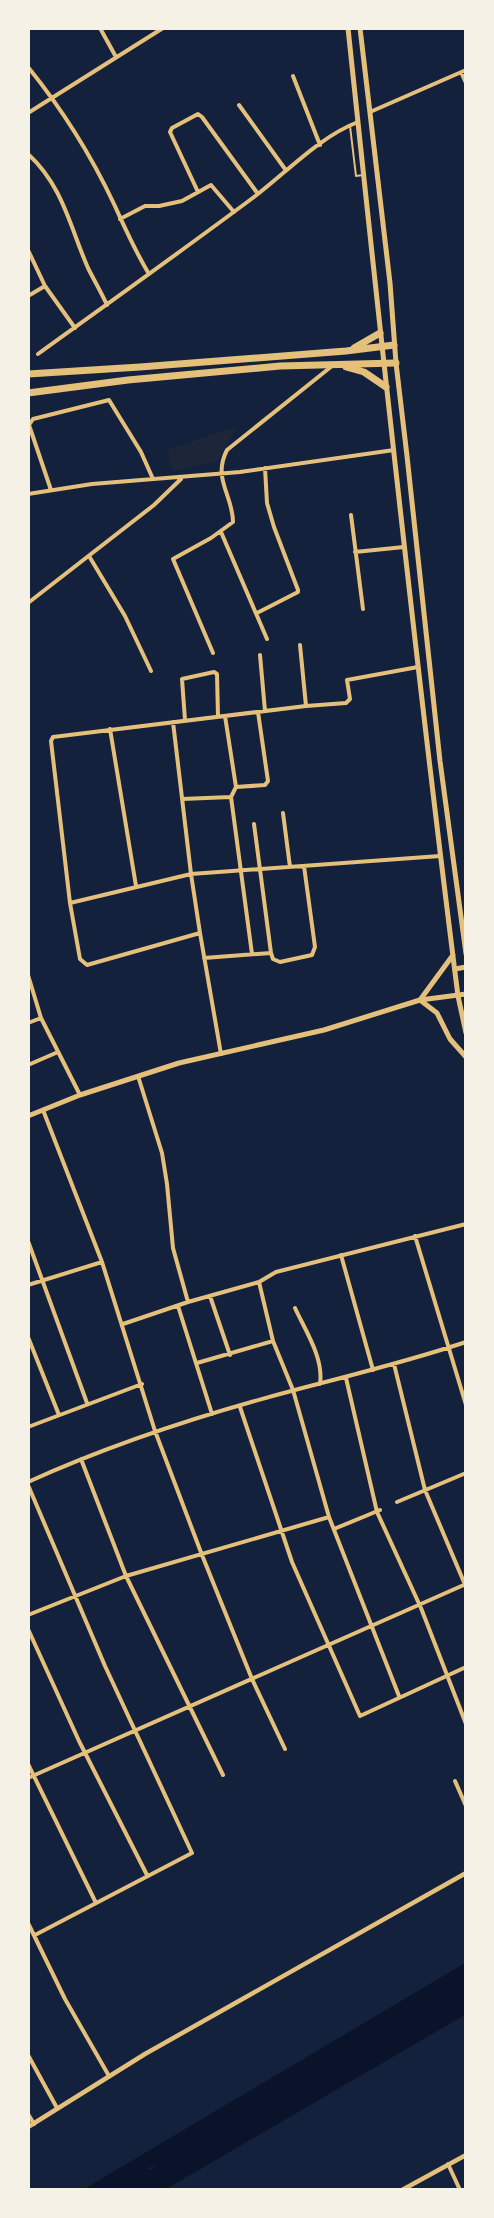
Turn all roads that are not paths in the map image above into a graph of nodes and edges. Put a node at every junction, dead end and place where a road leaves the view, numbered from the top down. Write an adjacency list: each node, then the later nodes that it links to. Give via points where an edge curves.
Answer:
1 (100, 28): 5 (street)
2 (163, 28): 5 (street)
3 (348, 28): 14 (main road)
4 (360, 28): 12 (main road)
5 (116, 57): 10 (street)
6 (28, 67): 10 (street)
7 (463, 71): 9 (street); 12 (street)
8 (293, 76): 16 (street)
9 (465, 83)
10 (52, 96): 13 (street); 23 (street)
11 (239, 105): 18 (street)
12 (369, 112): 31 (main road)
13 (28, 113)
14 (358, 122): 15 (street); 19 (main road)
15 (350, 125): 16 (street); 19 (street, via 356,176)
16 (320, 145): 18 (street)
17 (28, 154): 28 (street, via 62,199 87,267)
18 (285, 169): 21 (street)
19 (363, 175): 30 (main road)
20 (198, 192): 21 (street, via 171,134 172,128 196,115 200,115); 22 (street, via 213,186); 23 (street, via 178,202 141,207)
21 (258, 194): 22 (street)
22 (234, 212): 25 (street)
23 (120, 219): 25 (street)
24 (28, 250): 26 (street)
25 (149, 274): 28 (street)
26 (45, 286): 27 (street); 29 (street)
27 (28, 296)
28 (107, 305): 29 (street)
29 (75, 328): 34 (street)
30 (380, 333): 32 (main road); 33 (highway)
31 (394, 345): 32 (highway); 35 (main road)
32 (381, 347): 33 (highway); 36 (main road)
33 (346, 351): 38 (highway)
34 (38, 354)
35 (396, 363): 36 (highway); 70 (main road)
36 (384, 364): 37 (highway); 39 (main road)
37 (337, 365): 39 (highway, via 364,372); 40 (highway, via 280,366); 43 (street, via 227,450)
38 (28, 374)
39 (386, 387): 41 (main road)
40 (28, 393)
41 (395, 450): 42 (street); 50 (main road)
42 (265, 468): 43 (street); 55 (street, via 267,503 298,592)
43 (221, 474): 44 (street); 49 (street, via 233,519)
44 (183, 478): 45 (street); 52 (street)
45 (153, 479): 46 (street); 46 (street, via 109,400 29,421)
46 (51, 490): 47 (street)
47 (28, 494)
48 (351, 515): 51 (street)
49 (221, 532): 55 (street); 58 (street, via 173,559)
50 (404, 547): 51 (street); 60 (main road)
51 (355, 552): 54 (street)
52 (89, 556): 53 (street); 61 (street, via 125,616)
53 (28, 603)
54 (363, 609)
55 (257, 613): 56 (street)
56 (267, 639)
57 (300, 645): 62 (street)
58 (213, 653)
59 (260, 656): 63 (street)
60 (419, 667): 62 (street, via 347,680 350,701); 71 (main road)
61 (151, 671)
62 (306, 706): 63 (street)
63 (265, 711): 64 (street)
64 (258, 712): 65 (street); 72 (street, via 268,784)
65 (225, 716): 66 (street); 72 (street)
66 (218, 717): 67 (street); 67 (street, via 214,672 182,679)
67 (185, 720): 68 (street)
68 (174, 722): 69 (street); 74 (street)
69 (110, 729): 83 (street); 84 (street, via 55,736 51,741)
70 (440, 761): 71 (main road); 86 (main road)
71 (429, 766): 77 (main road)
72 (236, 787): 73 (street)
73 (231, 796): 74 (street); 81 (street)
74 (182, 800): 82 (street)
75 (283, 813): 79 (street)
76 (255, 824): 80 (street)
77 (441, 856): 78 (street); 90 (main road)
78 (304, 866): 79 (street); 87 (street, via 314,952 280,962)
79 (290, 867): 80 (street)
80 (260, 869): 81 (street); 87 (street)
81 (241, 871): 82 (street); 88 (street)
82 (190, 874): 83 (street); 85 (street)
83 (136, 886): 84 (street)
84 (70, 903): 85 (street, via 80,959 87,965)
85 (200, 933): 91 (street)
86 (464, 935): 89 (main road)
87 (271, 953): 88 (street)
88 (252, 954): 91 (street)
89 (465, 954)
90 (453, 956): 93 (main road); 97 (main road)
91 (204, 958): 102 (street)
92 (465, 967): 93 (main road)
93 (455, 969): 96 (main road)
94 (28, 975): 98 (street)
95 (465, 994): 96 (main road)
96 (458, 996): 97 (main road); 100 (main road)
97 (420, 1000): 102 (main road, via 324,1030); 103 (main road, via 437,1013)
98 (41, 1018): 99 (street); 101 (street)
99 (28, 1023)
100 (465, 1033)
101 (58, 1052): 104 (street); 106 (street)
102 (220, 1054): 105 (main road)
103 (465, 1057)
104 (28, 1065)
105 (138, 1076): 106 (main road); 118 (street, via 162,1153 173,1248)
106 (80, 1095): 107 (main road)
107 (43, 1110): 108 (main road); 113 (street)
108 (28, 1116)
109 (465, 1224): 110 (street)
110 (415, 1236): 112 (street); 125 (street)
111 (28, 1241): 114 (street)
112 (341, 1255): 115 (street, via 276,1272); 129 (street)
113 (102, 1262): 114 (street); 121 (street)
114 (43, 1280): 116 (street); 134 (street)
115 (259, 1282): 117 (street); 123 (street)
116 (28, 1285)
117 (210, 1296): 118 (street); 126 (street)
118 (188, 1302): 119 (street)
119 (178, 1306): 121 (street); 127 (street)
120 (295, 1308): 132 (street, via 313,1345)
121 (123, 1324): 131 (street)
122 (28, 1337): 138 (street)
123 (273, 1341): 126 (street); 133 (street)
124 (465, 1342): 125 (street)
125 (448, 1348): 128 (street); 135 (street)
126 (230, 1355): 127 (street)
127 (197, 1364): 137 (street)
128 (394, 1364): 129 (street); 144 (street)
129 (373, 1370): 130 (street)
130 (346, 1377): 132 (street); 146 (street)
131 (142, 1384): 134 (street); 140 (street)
132 (320, 1384): 133 (street)
133 (293, 1390): 136 (street); 147 (street)
134 (87, 1403): 138 (street)
135 (465, 1405)
136 (240, 1407): 137 (street); 149 (street)
137 (212, 1414): 140 (street)
138 (59, 1415): 139 (street)
139 (29, 1427)
140 (156, 1431): 141 (street); 150 (street)
141 (81, 1459): 143 (street); 151 (street)
142 (465, 1473): 144 (street)
143 (28, 1483): 153 (street)
144 (425, 1490): 145 (street); 152 (street)
145 (397, 1502)
146 (378, 1511): 148 (street); 154 (street)
147 (329, 1517): 148 (street); 149 (street)
148 (334, 1529): 156 (street)
149 (282, 1533): 150 (street); 158 (street)
150 (202, 1555): 151 (street); 161 (street)
151 (126, 1576): 153 (street); 163 (street)
152 (465, 1585): 154 (street)
153 (77, 1596): 155 (street); 165 (street)
154 (419, 1605): 156 (street); 160 (street)
155 (28, 1616)
156 (372, 1627): 158 (street); 162 (street)
157 (28, 1629): 167 (street)
158 (327, 1646): 161 (street); 162 (street, via 360,1716)
159 (465, 1667): 160 (street)
160 (446, 1675): 162 (street); 164 (street)
161 (252, 1679): 163 (street); 166 (street)
162 (399, 1696)
163 (189, 1707): 165 (street); 169 (street)
164 (465, 1724)
165 (136, 1731): 167 (street); 175 (street, via 192,1855)
166 (285, 1749)
167 (85, 1753): 170 (street); 175 (street)
168 (28, 1764): 170 (street)
169 (223, 1775)
170 (34, 1776): 171 (street); 176 (street)
171 (28, 1778)
172 (455, 1781): 173 (street)
173 (465, 1806)
174 (465, 1873): 180 (street)
175 (147, 1875): 176 (street)
176 (96, 1903): 178 (street)
177 (28, 1923): 178 (street)
178 (35, 1935): 180 (street, via 65,1999)
179 (28, 2055): 181 (street)
180 (109, 2076): 181 (street)
181 (57, 2108): 183 (street)
182 (28, 2115): 183 (street)
183 (31, 2125)
184 (465, 2155): 185 (street)
185 (448, 2164): 186 (street); 187 (street)
186 (402, 2190)
187 (460, 2190)

